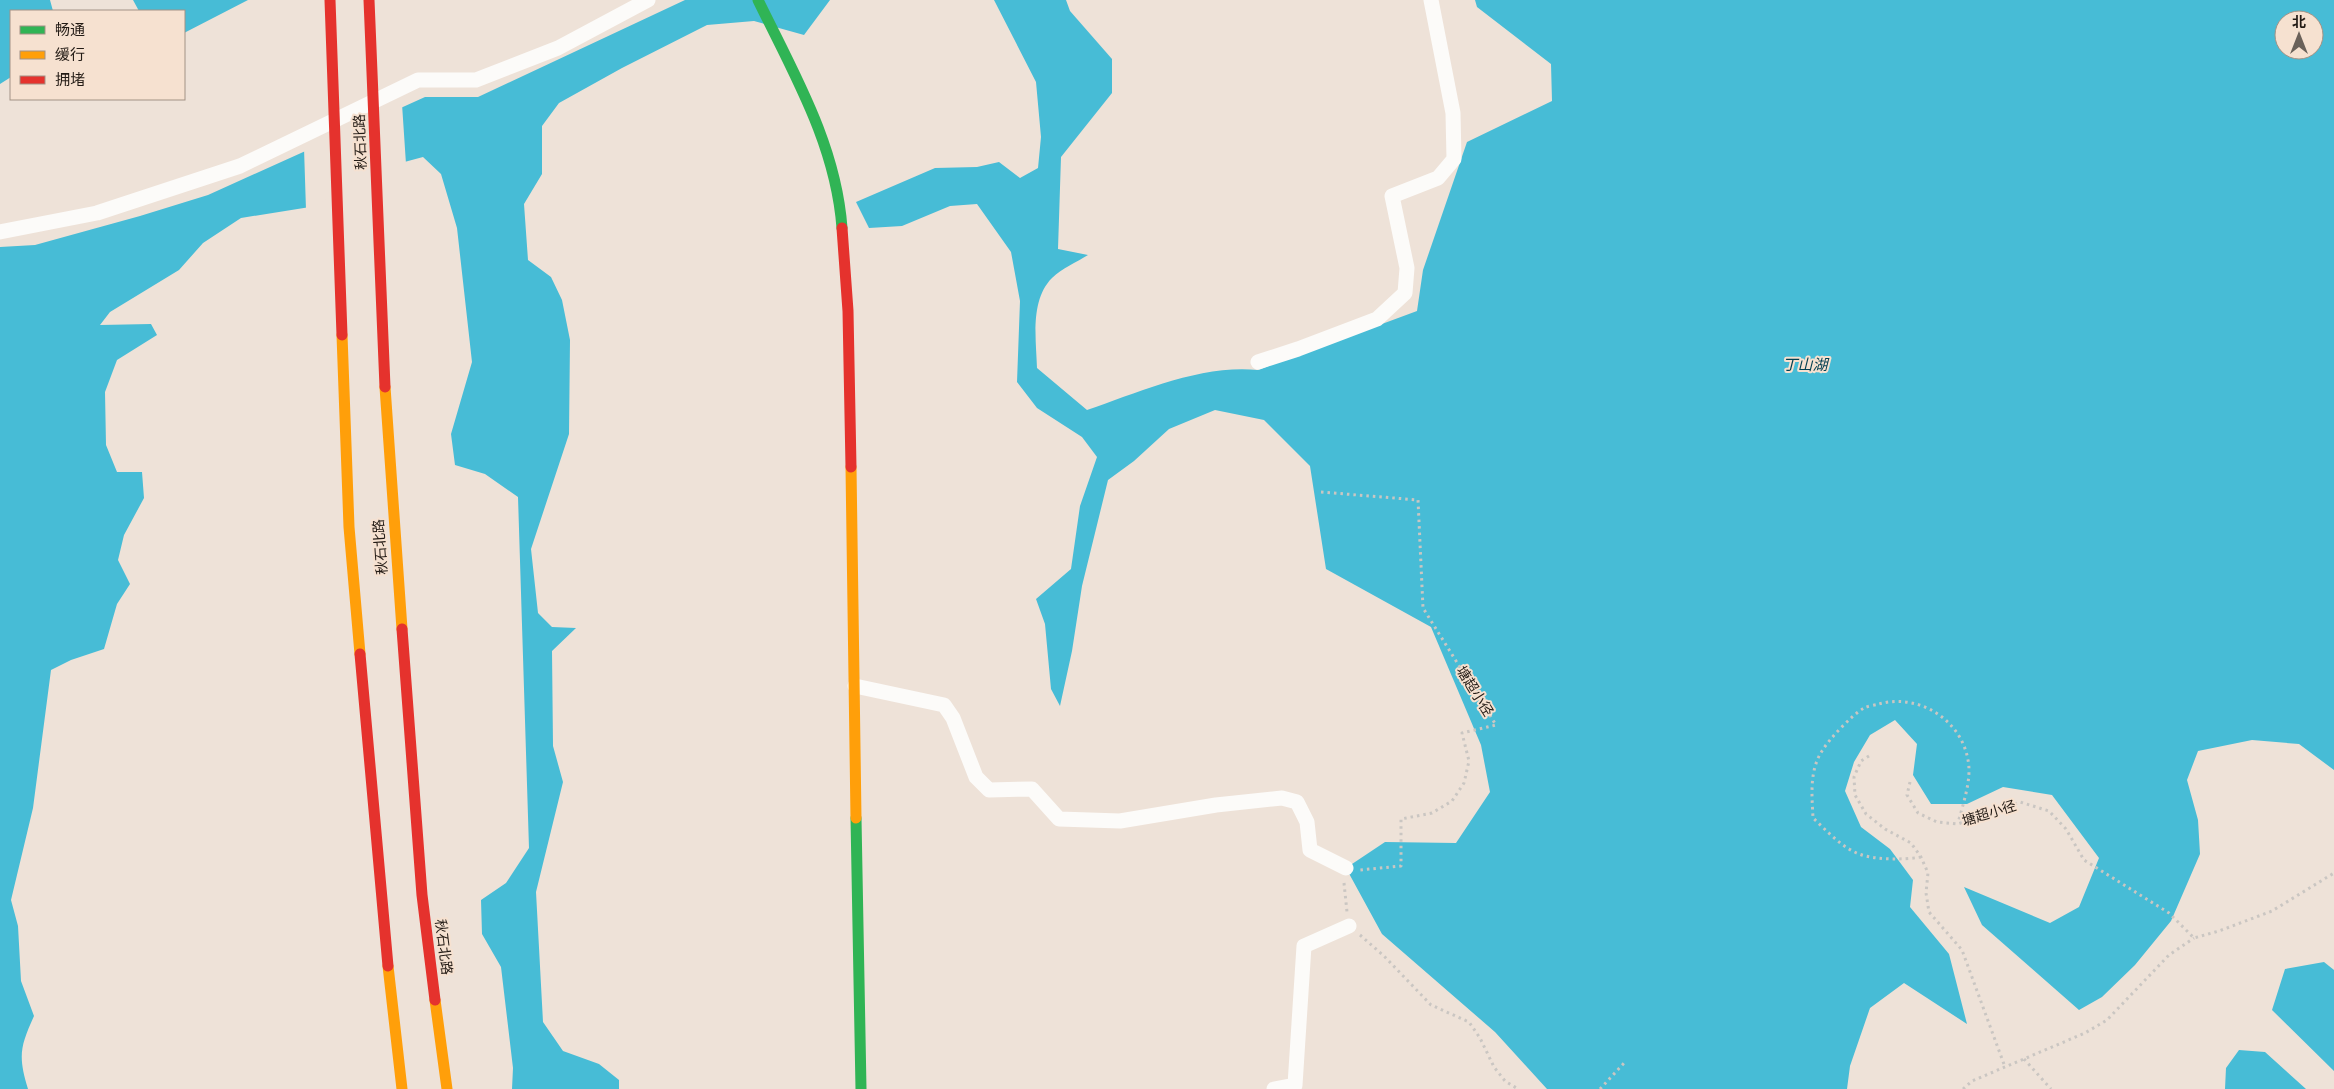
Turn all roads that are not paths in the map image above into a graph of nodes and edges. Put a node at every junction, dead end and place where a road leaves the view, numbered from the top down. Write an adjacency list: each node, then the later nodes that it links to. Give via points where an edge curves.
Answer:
1 (330, 0): 11 (main road, 秋石北路, via 349,526 382,918)
2 (370, 0): 12 (main road, 秋石北路, via 386,418 422,895)
3 (648, 0): 6 (street, via 558,48 476,80 418,80 240,166 97,213)
4 (758, 0): 8 (main road, via 820,128 840,200 848,311)
5 (1432, 0): 7 (street, via 1453,113 1454,159 1438,178 1392,196 1407,268 1405,293 1377,318)
6 (0, 232)
7 (1258, 362)
8 (854, 686): 9 (street, via 944,705 953,718 976,777 990,790 1032,789 1059,819 1120,821 1282,798 1297,802 1307,822 1310,850); 13 (main road)
9 (1348, 873)
10 (1349, 926): 14 (street, via 1304,946 1295,1085)
11 (402, 1089)
12 (447, 1089)
13 (861, 1089)
14 (1274, 1089)

